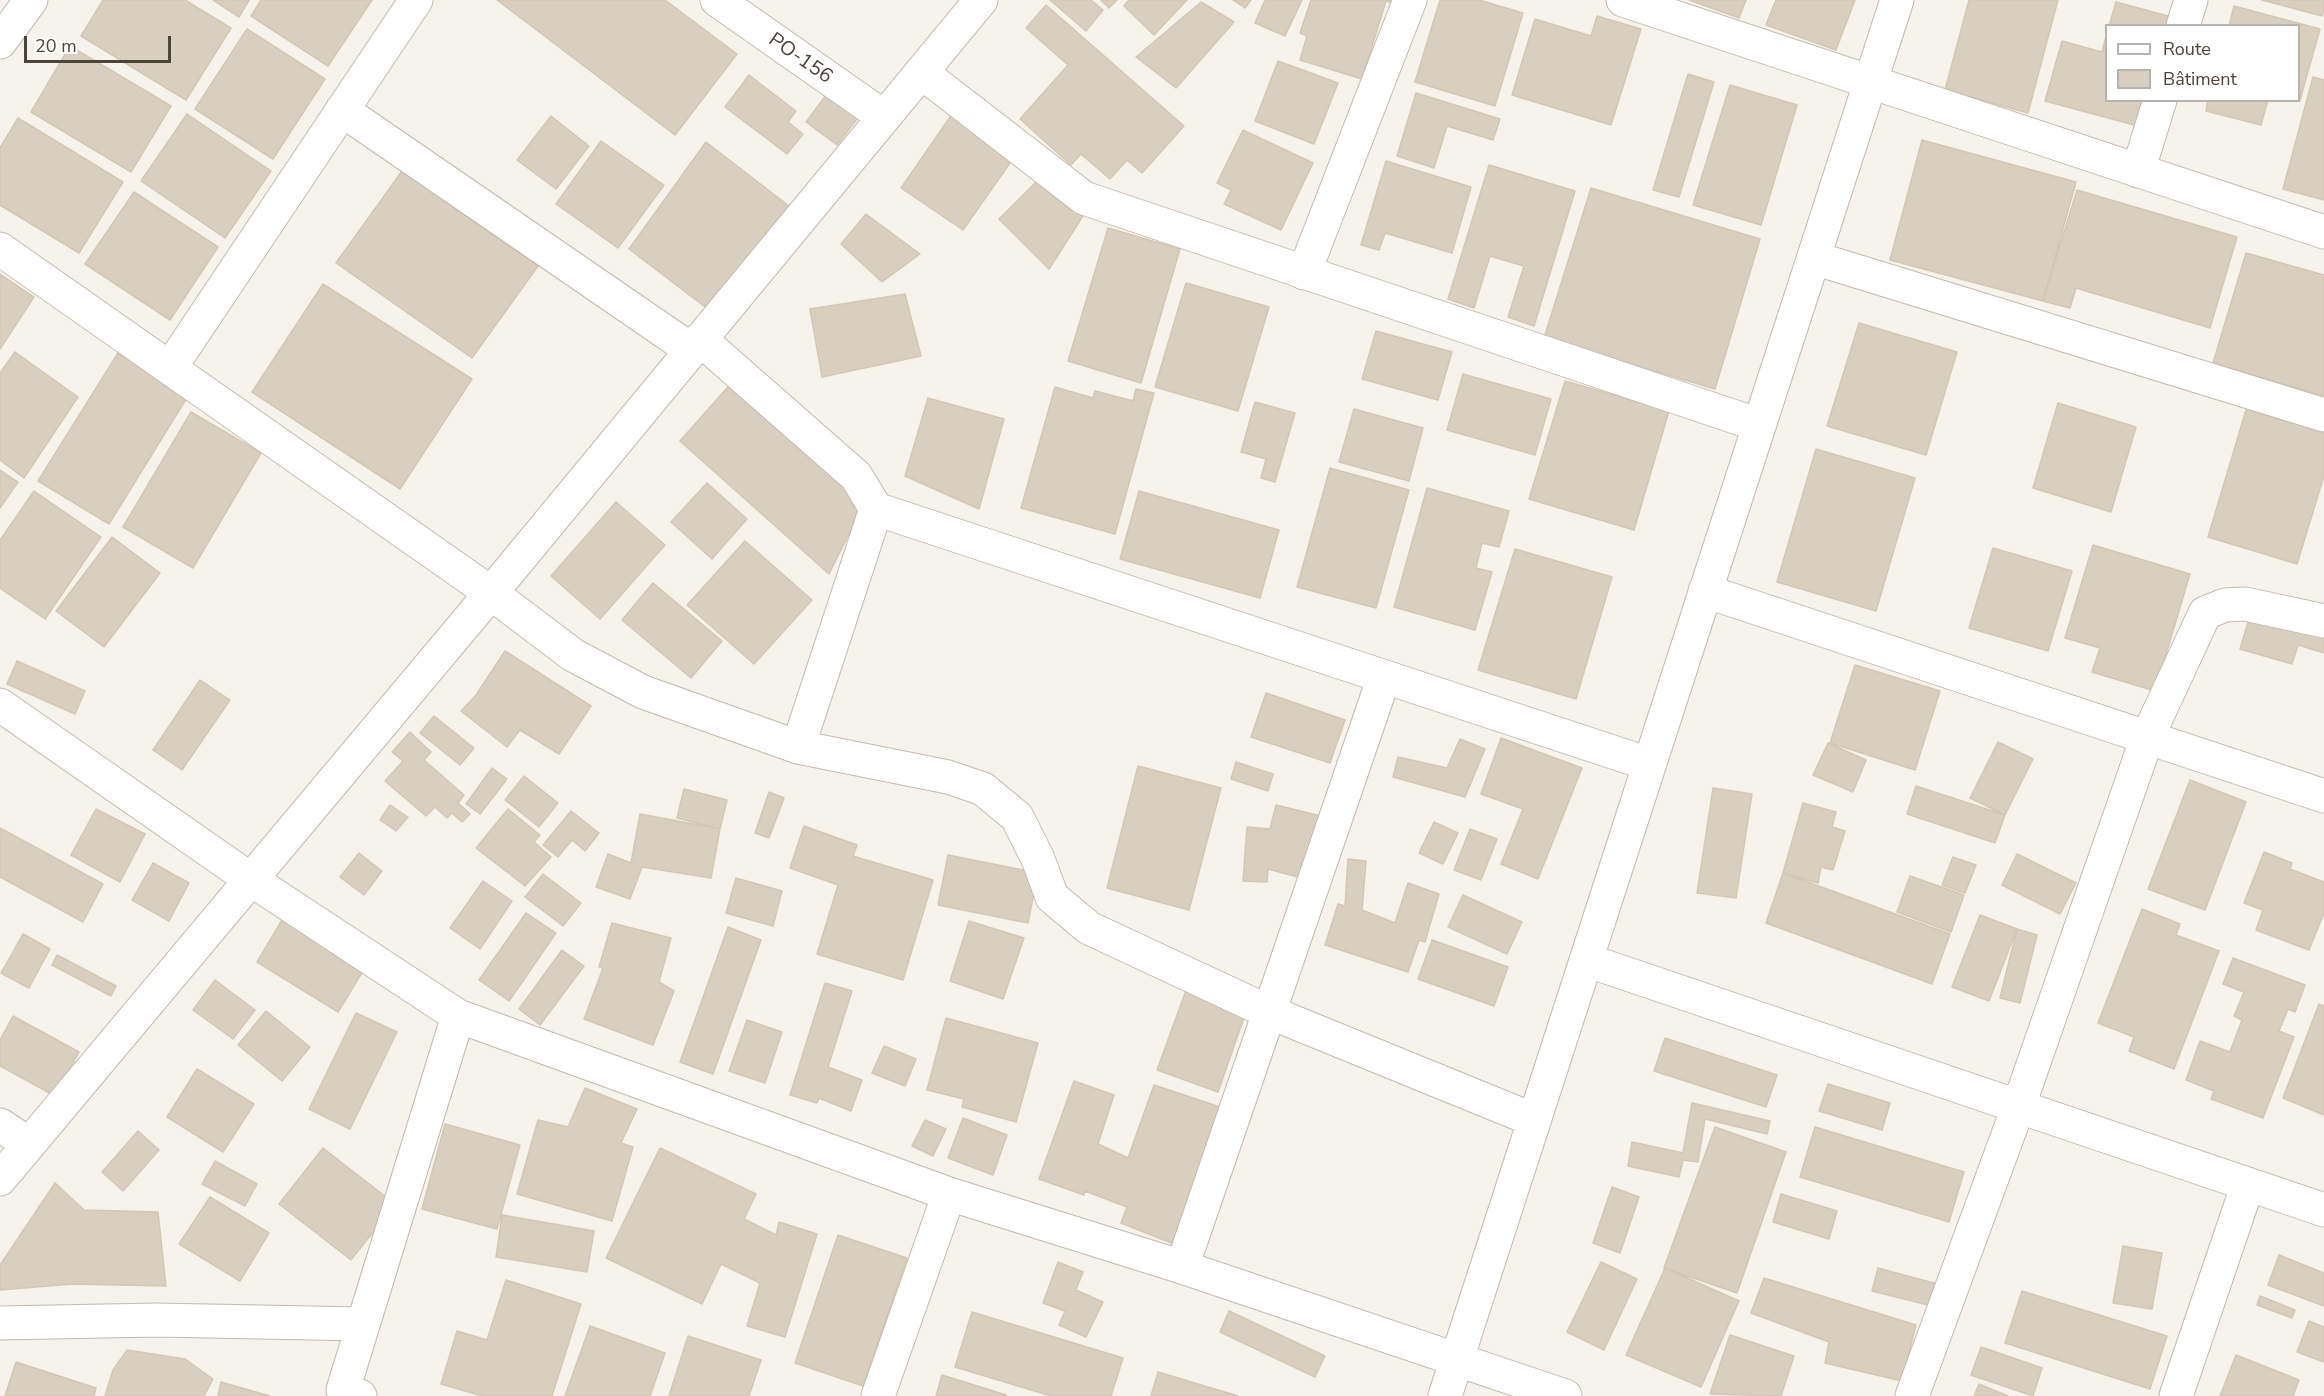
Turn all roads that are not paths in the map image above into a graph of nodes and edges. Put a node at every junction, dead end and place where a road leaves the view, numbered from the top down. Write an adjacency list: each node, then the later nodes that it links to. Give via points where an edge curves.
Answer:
1 (31, 0): 10 (street)
2 (416, 0): 14 (street)
3 (717, 0): 15 (street, PO-156)
4 (981, 0): 11 (street)
5 (1410, 0): 20 (street)
6 (1623, 0): 12 (street)
7 (1897, 0): 12 (street)
8 (2191, 0): 9 (street)
9 (2184, 24)
10 (0, 42)
11 (921, 72): 15 (street); 20 (street, via 1084,198)
12 (1871, 81): 16 (street); 19 (street)
13 (2159, 102): 16 (street)
14 (342, 110): 21 (street); 22 (street)
15 (884, 117): 21 (street)
16 (2138, 171): 17 (street)
17 (2324, 232)
18 (0, 249): 22 (street)
19 (1814, 258): 23 (street); 24 (street)
20 (1304, 273): 24 (street)
21 (695, 344): 25 (street, via 856,476); 27 (street)
22 (170, 368): 27 (street)
23 (2324, 415)
24 (1759, 425): 26 (street)
25 (876, 509): 29 (street); 32 (street)
26 (1705, 591): 31 (street); 33 (street)
27 (491, 593): 32 (street, via 573,655 643,692); 35 (street)
28 (2324, 621): 31 (street, via 2245,604 2225,605 2205,613)
29 (1384, 677): 33 (street); 37 (street)
30 (0, 705): 35 (street)
31 (2147, 738): 34 (street); 39 (street)
32 (798, 747): 37 (street, via 948,777 983,789 1017,817 1052,897 1089,928)
33 (1649, 764): 36 (street)
34 (2324, 796)
35 (250, 879): 38 (street); 42 (street)
36 (1586, 960): 39 (street); 40 (street)
37 (1269, 1012): 40 (street); 47 (street)
38 (458, 1016): 45 (street); 49 (street)
39 (2019, 1105): 44 (street); 55 (street)
40 (1534, 1120): 50 (street)
41 (0, 1125): 42 (street)
42 (29, 1144): 43 (street)
43 (0, 1179)
44 (2248, 1184): 46 (street); 56 (street)
45 (949, 1194): 47 (street); 52 (street)
46 (2324, 1210)
47 (1182, 1267): 50 (street)
48 (0, 1323): 49 (street, via 157,1320)
49 (363, 1324): 51 (street, via 343,1390)
50 (1456, 1360): 53 (street); 54 (street)
51 (360, 1396)
52 (878, 1396)
53 (1444, 1396)
54 (1565, 1396)
55 (1912, 1396)
56 (2176, 1396)

